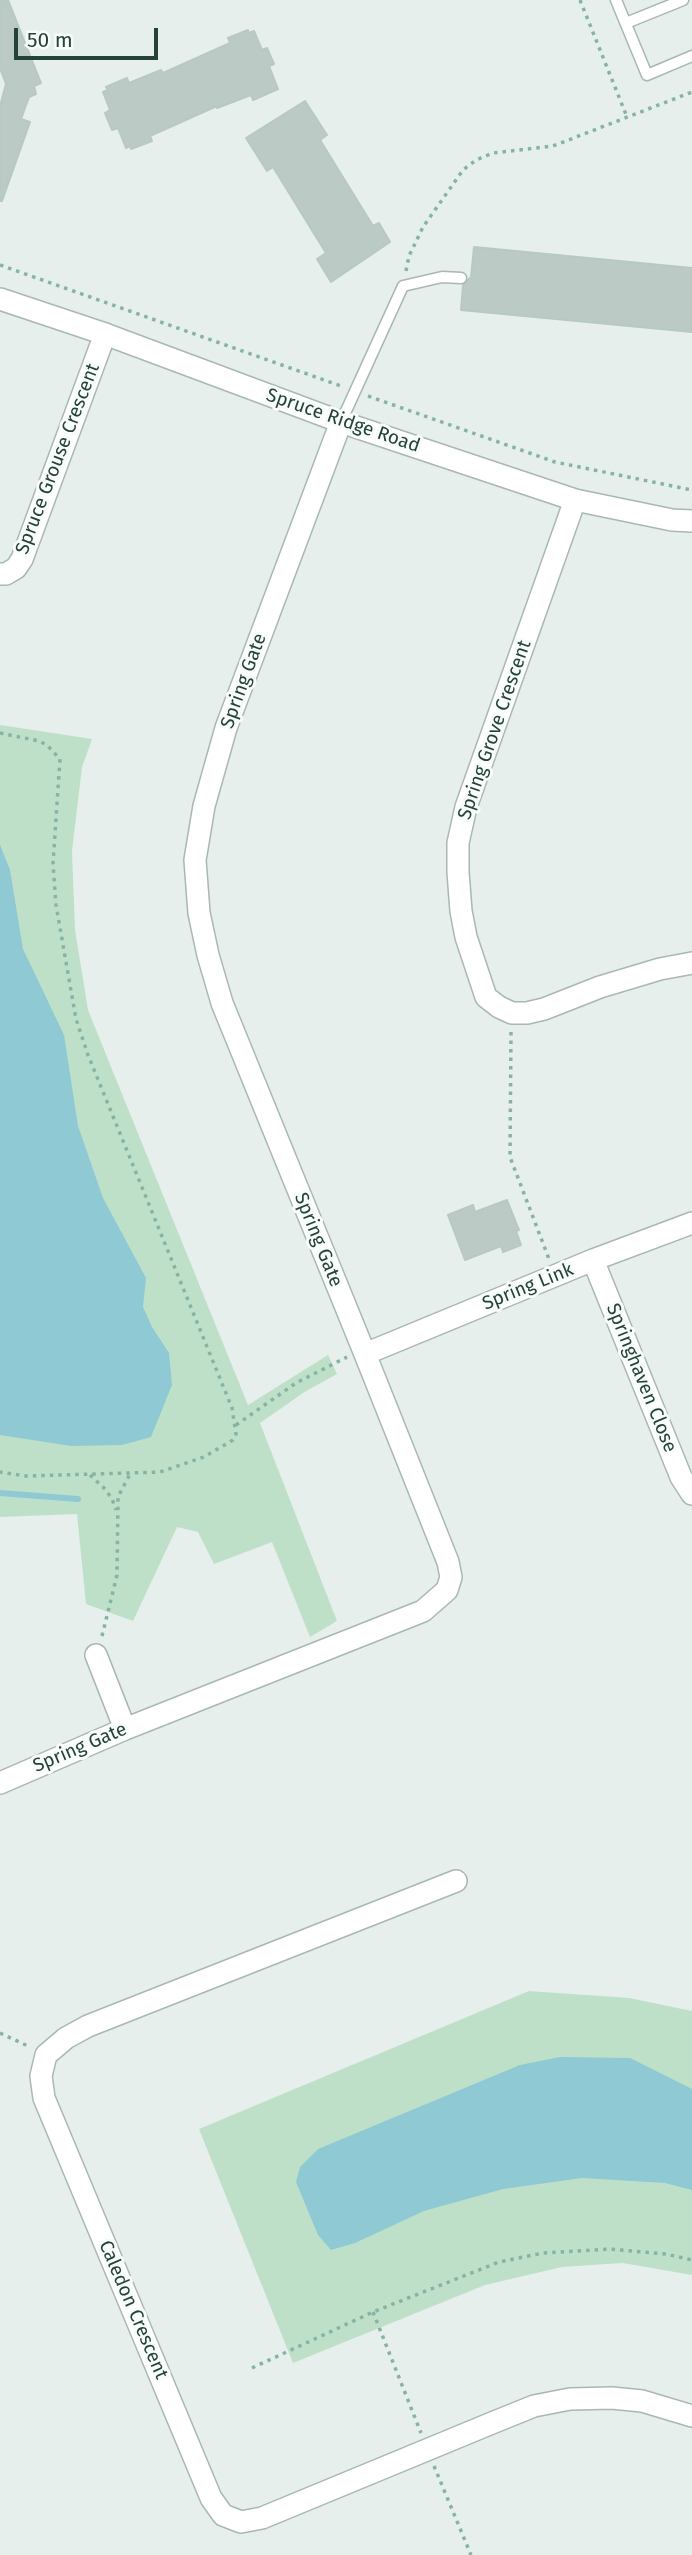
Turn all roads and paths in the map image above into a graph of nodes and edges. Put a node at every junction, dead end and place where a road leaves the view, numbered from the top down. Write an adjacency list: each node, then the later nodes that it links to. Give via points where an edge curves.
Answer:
1 (580, 0): 7 (path)
2 (616, 0): 4 (lane)
3 (683, 0): 4 (lane)
4 (626, 23): 5 (lane, via 647,75)
5 (692, 57)
6 (692, 92): 7 (path)
7 (627, 117): 10 (path, via 553,146 493,153 463,170 424,227 409,256)
8 (0, 265): 13 (path)
9 (461, 278): 10 (lane, via 442,277)
10 (403, 286): 13 (lane)
11 (0, 299): 12 (street, Spruce Ridge Road)
12 (105, 334): 14 (street, Spruce Ridge Road); 18 (street, Spruce Grouse Crescent, via 22,559 16,568)
13 (354, 391): 14 (lane); 15 (path, via 555,462)
14 (341, 422): 16 (street, Spruce Ridge Road); 25 (street, Spring Gate, via 226,728 204,806 195,860 199,913 222,1003)
15 (692, 490)
16 (575, 500): 17 (street, Spruce Ridge Road); 21 (street, Spring Grove Crescent, via 466,807 458,843 466,937 486,997)
17 (692, 521)
18 (0, 574)
19 (0, 733): 26 (path, via 38,741 60,759 53,864 76,1019)
20 (692, 962): 21 (street, via 600,987 544,1009)
21 (512, 1013): 24 (path, via 510,1157)
22 (692, 1223): 23 (street, Spring Link)
23 (593, 1260): 24 (street, Spring Link); 30 (street, Springhaven Close, via 681,1477)
24 (556, 1276): 25 (street, Spring Link)
25 (365, 1354): 26 (path, via 319,1370); 33 (street, Spring Gate, via 448,1562 451,1577 447,1590 423,1611)
26 (236, 1425): 28 (path, via 233,1440 204,1457 160,1472)
27 (0, 1472): 29 (path)
28 (130, 1474): 29 (path); 31 (path, via 118,1497)
29 (90, 1475): 31 (path, via 112,1499)
30 (692, 1494)
31 (117, 1516): 32 (path, via 117,1575)
32 (96, 1656): 33 (street)
33 (125, 1729): 34 (street, Spring Gate)
34 (0, 1783)
35 (456, 1881): 37 (street, via 88,2026)
36 (0, 2033): 37 (path)
37 (46, 2055): 42 (street, Caledon Crescent, via 41,2076 44,2098 211,2498 223,2515 241,2522 262,2518)
38 (692, 2260): 39 (path, via 610,2249 543,2253 499,2262)
39 (373, 2312): 40 (path); 42 (path)
40 (252, 2368)
41 (692, 2416): 42 (street, Caledon Crescent, via 642,2401 570,2399 534,2406)
42 (427, 2449): 43 (path)
43 (471, 2555)

